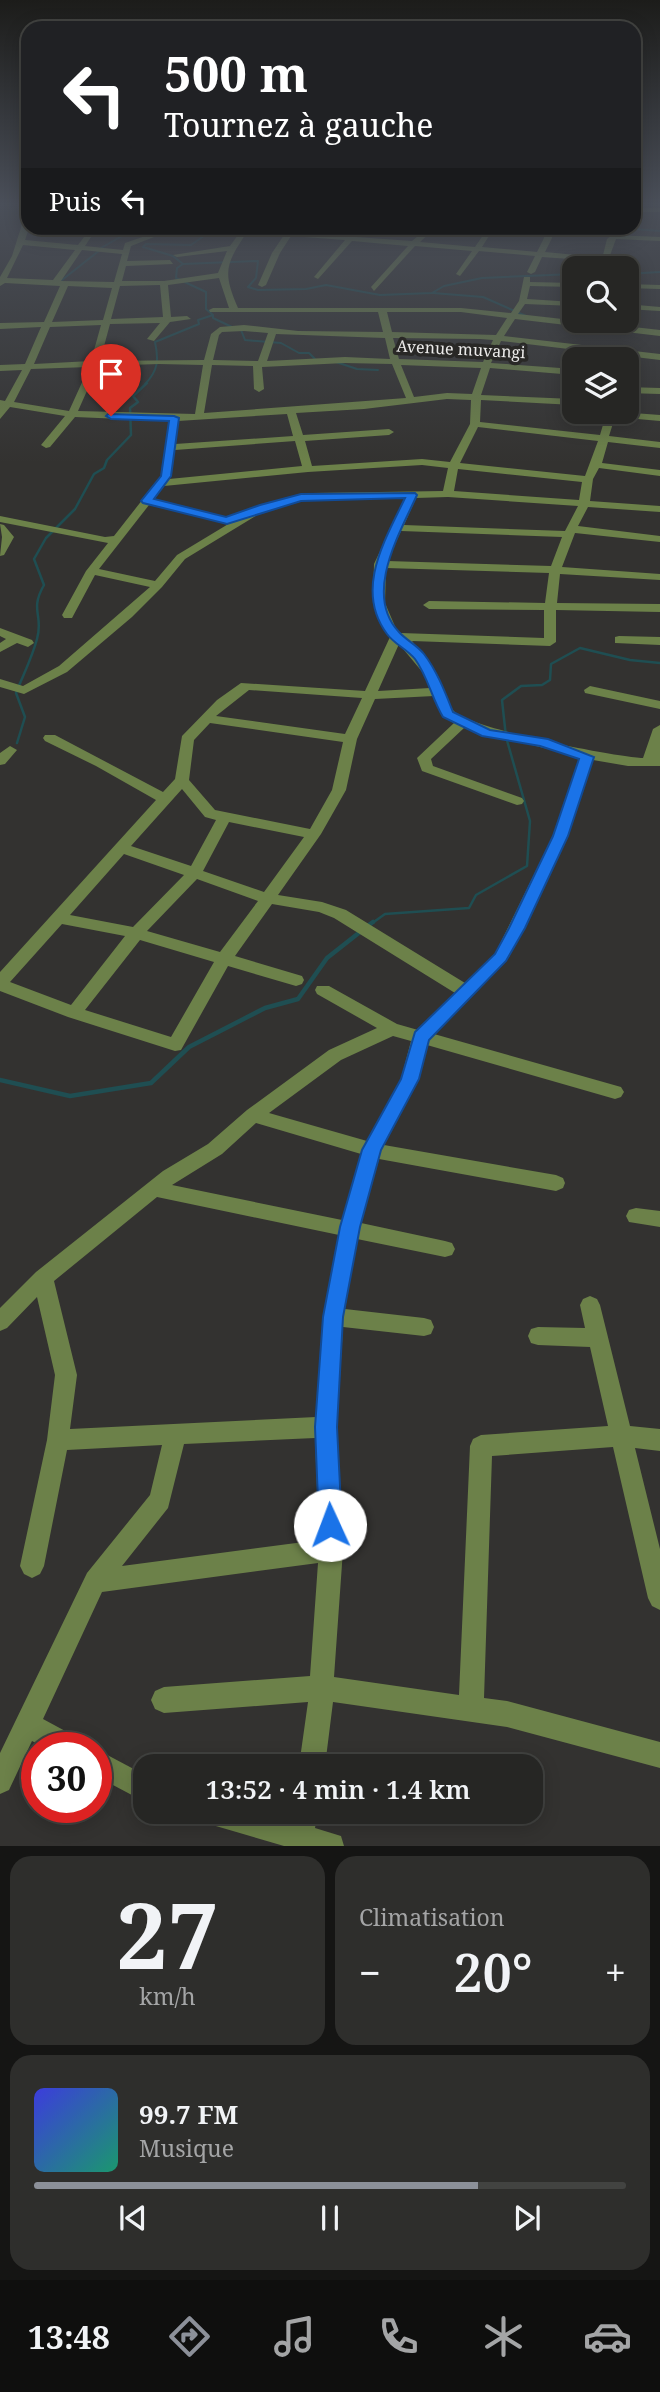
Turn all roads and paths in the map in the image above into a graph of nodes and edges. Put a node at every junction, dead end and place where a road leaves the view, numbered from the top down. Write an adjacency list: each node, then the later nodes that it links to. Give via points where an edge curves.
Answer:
1 (58, 291): 18 (street)
2 (113, 291): 17 (street)
3 (165, 291): 16 (street)
4 (229, 291): 9 (street)
5 (525, 291): 6 (street)
6 (523, 301): 7 (street); 13 (street)
7 (562, 303)
8 (639, 307): 10 (street)
9 (234, 309): 11 (street); 12 (street)
10 (660, 309)
11 (213, 310)
12 (382, 310): 13 (street); 23 (street)
13 (515, 314): 14 (street); 24 (street)
14 (562, 318)
15 (187, 319): 16 (street)
16 (167, 320): 17 (street); 25 (street)
17 (106, 321): 18 (street); 32 (street)
18 (48, 324): 19 (street); 34 (street)
19 (0, 326)
20 (639, 328): 22 (street)
21 (273, 332): 23 (street); 29 (street, via 220,331 215,334); 31 (street)
22 (660, 333)
23 (389, 335): 24 (street); 30 (street)
24 (498, 338): 26 (street); 33 (street)
25 (151, 339)
26 (562, 347)
27 (639, 356): 28 (street)
28 (660, 357)
29 (208, 361): 31 (street, Avenue muvangi); 32 (street, Avenue muvangi); 48 (street)
30 (395, 361): 31 (street, Avenue muvangi); 33 (street, Avenue muvangi); 41 (street)
31 (259, 363): 37 (street)
32 (93, 365): 34 (street, Avenue muvangi); 45 (street)
33 (486, 365): 36 (street, Avenue muvangi); 40 (street)
34 (29, 367): 35 (street, Avenue muvangi); 43 (street)
35 (0, 368)
36 (562, 371)
37 (259, 389)
38 (639, 390): 39 (street)
39 (660, 391)
40 (476, 396): 41 (street); 42 (street); 51 (street)
41 (411, 400): 44 (street)
42 (562, 401)
43 (4, 404): 45 (street); 47 (street)
44 (291, 411): 48 (street); 55 (street)
45 (72, 414): 49 (street); 57 (street)
46 (639, 415): 50 (street)
47 (0, 416)
48 (199, 417): 49 (street)
49 (174, 418): 58 (street)
50 (660, 418)
51 (475, 424): 54 (street); 59 (street)
52 (609, 424): 54 (street)
53 (389, 432): 55 (street)
54 (605, 437): 56 (street); 60 (street)
55 (298, 438): 58 (street); 61 (street)
56 (660, 444)
57 (46, 445)
58 (170, 447): 64 (street, via 166,476)
59 (454, 464): 61 (street); 63 (street); 65 (street)
60 (596, 465): 62 (street); 63 (street)
61 (308, 469): 64 (street)
62 (660, 473)
63 (588, 479): 68 (street)
64 (160, 483): 67 (street)
65 (448, 494): 66 (street); 68 (street)
66 (412, 495): 70 (street, via 301,497); 73 (street)
67 (147, 501): 70 (street, via 227,520); 75 (street)
68 (584, 505): 69 (street); 74 (street)
69 (660, 509)
70 (249, 514): 82 (street, via 181,557)
71 (0, 519): 75 (street)
72 (0, 527): 77 (street, via 8,537)
73 (397, 528): 74 (street); 78 (street)
74 (570, 531): 76 (street); 79 (street)
75 (116, 539): 80 (street)
76 (660, 539)
77 (0, 553)
78 (380, 564): 79 (street); 88 (street, via 379,603)
79 (555, 570): 81 (street); 84 (street)
80 (92, 571): 82 (street); 86 (street)
81 (660, 577)
82 (158, 585): 92 (street, via 62,669 24,690)
83 (429, 605): 84 (street)
84 (550, 608): 85 (street); 88 (street, via 550,642)
85 (660, 608)
86 (68, 615)
87 (0, 632): 91 (street, via 22,641)
88 (396, 637): 94 (street, via 418,654); 95 (street)
89 (620, 640): 90 (street)
90 (660, 641)
91 (0, 648)
92 (0, 683)
93 (590, 690): 96 (street)
94 (437, 692): 95 (street); 98 (street, via 447,715)
95 (370, 695): 97 (street, via 246,686); 101 (street)
96 (660, 705)
97 (206, 719): 101 (street); 104 (street, via 187,738)
98 (462, 723): 102 (street); 106 (street, via 424,758 427,768)
99 (660, 729): 103 (street)
100 (50, 738): 105 (street)
101 (350, 738): 108 (street, via 339,790)
102 (587, 757): 103 (street, via 633,764); 118 (street, via 560,836 517,928 500,957)
103 (655, 762)
104 (182, 780): 105 (street); 107 (street, via 210,814)
105 (164, 799): 109 (street)
106 (517, 801)
107 (225, 817): 108 (street); 110 (street)
108 (314, 834): 111 (street)
109 (122, 848): 110 (street); 112 (street)
110 (195, 872): 111 (street); 113 (street)
111 (266, 898): 114 (street); 118 (street, via 340,914)
112 (58, 918): 113 (street); 116 (street)
113 (136, 933): 114 (street); 119 (street)
114 (224, 959): 115 (street); 119 (street, via 175,1045)
115 (296, 980)
116 (0, 984): 119 (street)
117 (323, 989): 120 (street)
118 (466, 992): 121 (street)
119 (75, 1013)
120 (391, 1029): 121 (street); 123 (street, via 335,1055)
121 (421, 1037): 122 (street); 124 (street, via 410,1079)
122 (615, 1092)
123 (253, 1115): 124 (street); 126 (street, via 215,1149)
124 (372, 1150): 125 (street); 129 (street)
125 (556, 1183)
126 (154, 1189): 129 (street); 131 (street)
127 (636, 1216): 128 (street)
128 (660, 1219)
129 (350, 1227): 130 (street); 133 (street)
130 (445, 1249)
131 (43, 1278): 134 (street); 141 (street, via 66,1375)
132 (590, 1305): 137 (street)
133 (333, 1317): 135 (street); 138 (street)
134 (0, 1322)
135 (424, 1327)
136 (538, 1336): 137 (street)
137 (597, 1338): 140 (street)
138 (326, 1427): 139 (street); 144 (street)
139 (175, 1435): 141 (street); 146 (street, via 160,1500)
140 (621, 1436): 142 (street); 143 (street); 150 (street, via 481,1446)
141 (58, 1440): 145 (street)
142 (660, 1440)
143 (654, 1547): 147 (street)
144 (331, 1550): 146 (street); 148 (street)
145 (32, 1566)
146 (95, 1581): 151 (street)
147 (660, 1598)
148 (321, 1688): 149 (street); 150 (street); 153 (street)
149 (164, 1700)
150 (471, 1709): 154 (street, via 507,1714)
151 (27, 1724): 152 (street); 156 (street)
152 (42, 1732)
153 (313, 1754)
154 (660, 1755)
155 (112, 1770): 157 (street)
156 (0, 1781)
157 (133, 1782)
158 (268, 1824): 159 (street)
159 (301, 1831): 160 (street)
160 (331, 1846)

